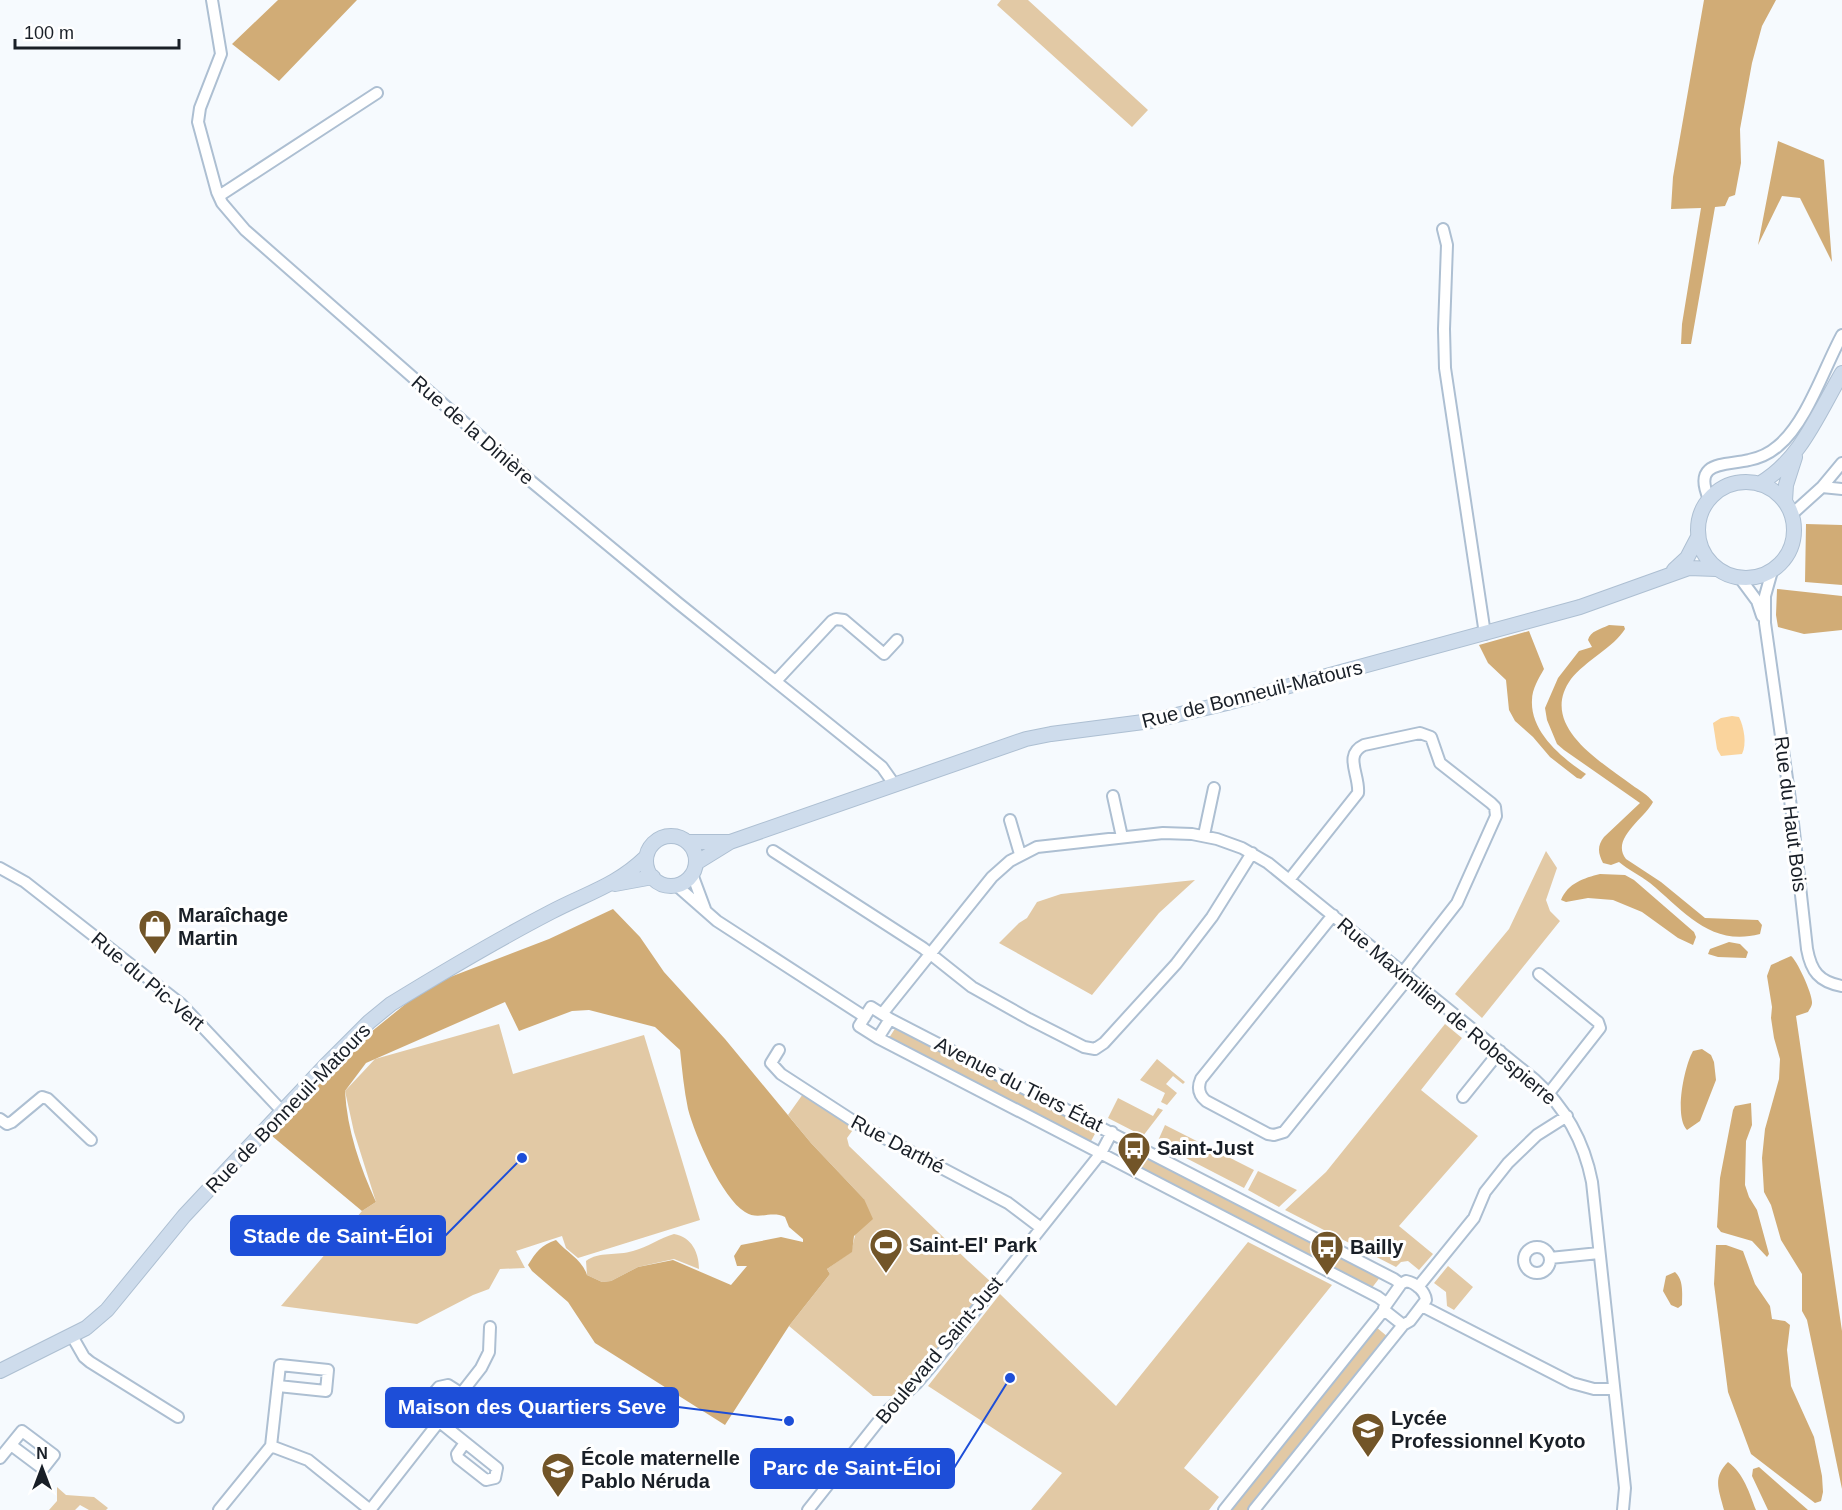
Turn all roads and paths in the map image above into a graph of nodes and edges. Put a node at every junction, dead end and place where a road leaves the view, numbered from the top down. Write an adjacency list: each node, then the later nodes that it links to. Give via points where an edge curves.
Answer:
1 (212, 0): 3 (street, Rue de la Dinière, via 221,54 198,123)
2 (377, 93): 3 (street)
3 (219, 196): 23 (street, Rue de la Dinière, via 245,230 514,466)
4 (1443, 229): 21 (street, via 1447,246 1445,368)
5 (1842, 335): 12 (street, via 1790,433 1766,454 1708,469 1705,476)
6 (1842, 373): 7 (main road)
7 (1800, 445): 9 (main road, via 1774,476); 13 (main road, via 1786,485)
8 (1842, 463): 10 (street)
9 (1760, 483): 12 (main road, via 1732,484); 13 (main road)
10 (1822, 487): 11 (street); 14 (street)
11 (1842, 489)
12 (1709, 499): 15 (main road)
13 (1785, 501): 14 (main road)
14 (1791, 515): 17 (main road, via 1791,547 1784,561)
15 (1698, 537): 16 (main road); 18 (main road, Rue de Bonneuil-Matours, via 1687,558)
16 (1716, 569): 18 (main road, Rue de Bonneuil-Matours, via 1689,568); 19 (main road)
17 (1772, 571): 19 (main road); 20 (street, Rue du Haut Bois, via 1765,596)
18 (1670, 574): 21 (main road, Rue de Bonneuil-Matours, via 1604,599)
19 (1740, 578): 20 (street, Rue du Haut Bois, via 1757,601)
20 (1765, 623): 47 (street, Rue du Haut Bois, via 1810,965 1818,975)
21 (1485, 634): 24 (main road, Rue de Bonneuil-Matours, via 1170,717 1026,740)
22 (897, 640): 23 (street, via 884,654 844,620 836,619)
23 (776, 681): 24 (street, Rue de la Dinière, via 882,766)
24 (894, 784): 31 (main road, Rue de Bonneuil-Matours)
25 (1214, 788): 28 (street)
26 (1113, 796): 29 (street)
27 (1011, 820): 34 (street)
28 (1204, 836): 29 (street, Rue Maximilien de Robespierre, via 1176,832); 33 (street, Rue Maximilien de Robespierre)
29 (1122, 837): 34 (street, Rue Maximilien de Robespierre, via 1053,844)
30 (688, 842): 31 (main road, Rue de Bonneuil-Matours); 35 (main road, via 678,837 662,837 652,844); 37 (main road, via 694,850)
31 (730, 842): 37 (main road, Rue de Bonneuil-Matours)
32 (773, 851): 44 (street)
33 (1252, 853): 39 (street, Rue Maximilien de Robespierre); 44 (street, via 1212,917 1176,964 1095,1049 1001,1004)
34 (1020, 854): 44 (street, Rue Maximilien de Robespierre, via 992,877)
35 (646, 857): 38 (main road); 40 (main road, Rue de Bonneuil-Matours)
36 (0, 868): 55 (street, Rue du Pic-Vert, via 24,882 182,1004)
37 (694, 868): 41 (main road, via 685,881); 42 (street)
38 (652, 877): 40 (main road, Rue de Bonneuil-Matours); 41 (main road, via 662,884)
39 (1289, 880): 43 (street, Rue Maximilien de Robespierre); 46 (street, via 1358,793 1353,758 1358,748 1413,734 1426,733 1431,737 1440,763 1497,812 1457,903)
40 (610, 885): 55 (main road, Rue de Bonneuil-Matours, via 550,912 391,1004)
41 (676, 885): 42 (street)
42 (706, 912): 48 (street)
43 (1333, 915): 46 (street, Rue Maximilien de Robespierre); 46 (street, via 1201,1079 1199,1093 1206,1101 1268,1134 1284,1132)
44 (930, 954): 49 (street, Rue Maximilien de Robespierre)
45 (1539, 974): 53 (street, via 1598,1022 1600,1028)
46 (1406, 975): 52 (street, Rue Maximilien de Robespierre)
47 (1842, 986)
48 (865, 1017): 49 (street, via 871,1007); 50 (street, via 859,1026)
49 (886, 1017): 50 (street, Rue Maximilien de Robespierre); 58 (street, Avenue du Tiers État)
50 (878, 1038): 60 (street, Avenue du Tiers État)
51 (779, 1050): 61 (street, Rue Darthé, via 771,1063 781,1074 858,1124 1008,1203)
52 (1500, 1051): 53 (street, Rue Maximilien de Robespierre); 54 (street)
53 (1549, 1093): 56 (street, Rue Maximilien de Robespierre)
54 (1463, 1097)
55 (282, 1111): 70 (main road, Rue de Bonneuil-Matours, via 184,1216 117,1299)
56 (1567, 1116): 62 (street, Rue Maximilien de Robespierre, via 1589,1168); 65 (street, via 1537,1135 1508,1163 1485,1192 1474,1218)
57 (0, 1119): 59 (street, via 7,1124 12,1122 42,1097)
58 (1112, 1132): 60 (street, Boulevard Saint-Just); 64 (street, Avenue du Tiers État)
59 (91, 1140)
60 (1101, 1153): 61 (street, Boulevard Saint-Just); 66 (street, Avenue du Tiers État, via 1378,1297)
61 (1041, 1228): 83 (street, Boulevard Saint-Just, via 916,1384 885,1413)
62 (1599, 1253): 63 (street); 73 (street, Rue Maximilien de Robespierre)
63 (1550, 1258)
64 (1401, 1284): 65 (street, via 1410,1282); 66 (street)
65 (1418, 1287): 67 (street, via 1426,1297)
66 (1385, 1306): 68 (street); 84 (street)
67 (1422, 1306): 68 (street); 73 (street, via 1572,1383)
68 (1403, 1325): 85 (street)
69 (490, 1327): 74 (street, via 486,1361)
70 (72, 1336): 71 (main road, Rue de Bonneuil-Matours); 75 (street, via 90,1362)
71 (0, 1371)
72 (278, 1386): 72 (street, via 326,1391 328,1370 280,1365); 79 (street)
73 (1614, 1389): 86 (street, Rue Maximilien de Robespierre)
74 (462, 1394): 76 (street); 76 (street, via 448,1385 439,1387 425,1408)
75 (178, 1418)
76 (440, 1422): 77 (street); 82 (street)
77 (464, 1444)
78 (11, 1445): 80 (street)
79 (271, 1446): 81 (street); 82 (street, via 308,1460)
80 (0, 1458)
81 (219, 1510)
82 (370, 1510)
83 (808, 1510)
84 (1224, 1510)
85 (1254, 1510)
86 (1623, 1510)

